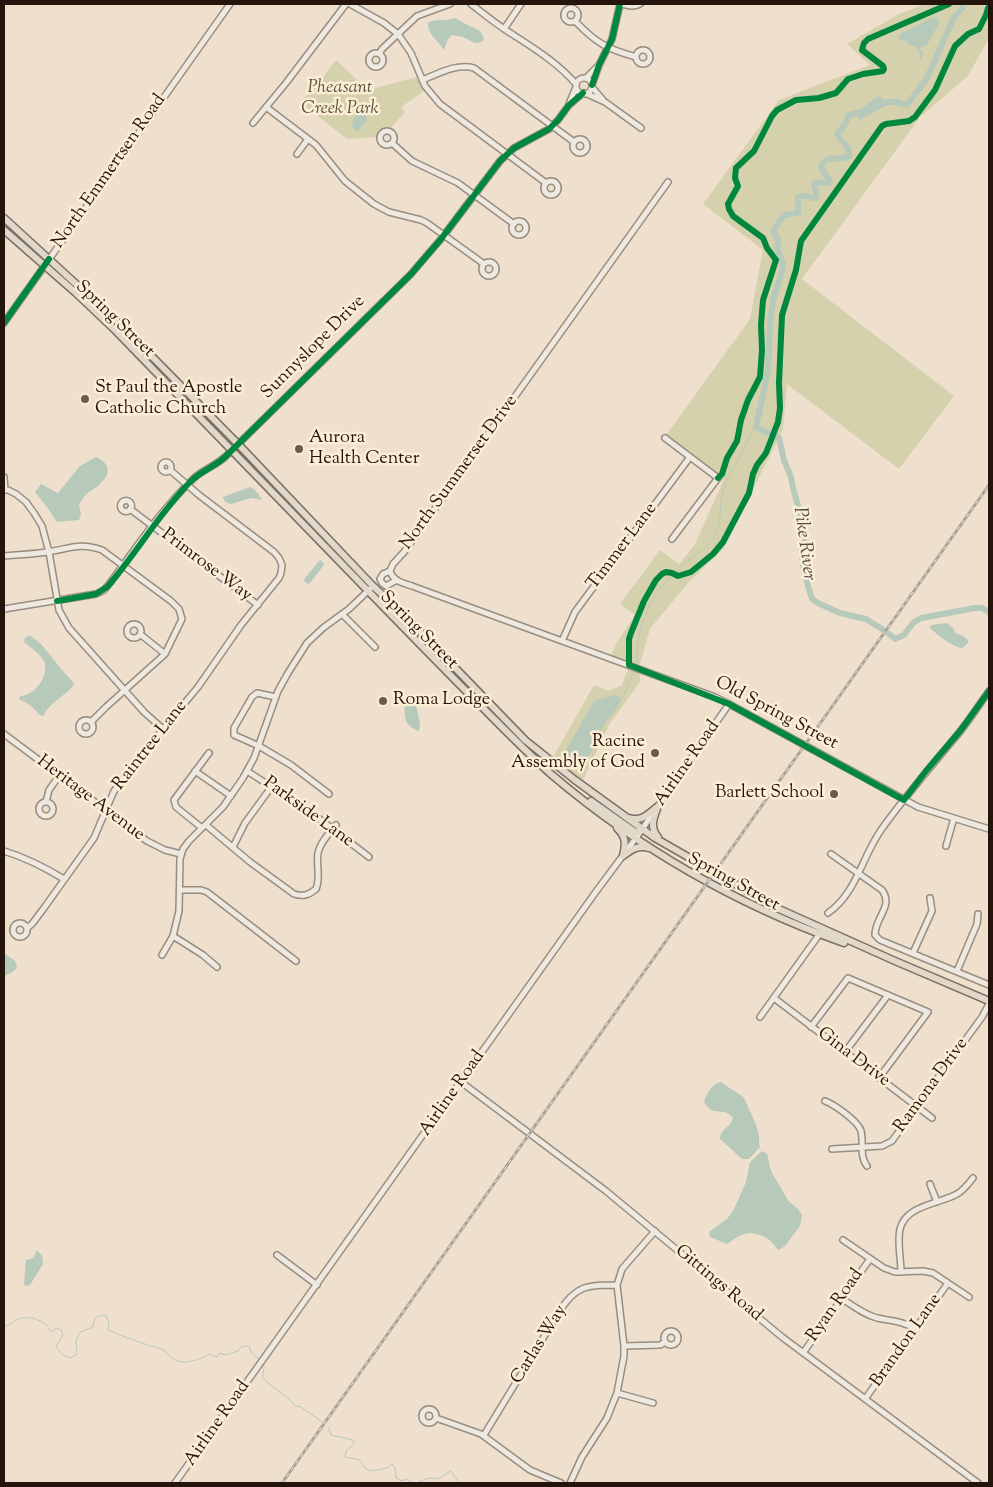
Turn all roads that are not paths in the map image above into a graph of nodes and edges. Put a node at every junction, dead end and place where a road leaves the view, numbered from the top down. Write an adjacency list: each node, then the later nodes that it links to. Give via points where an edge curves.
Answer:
1 (230, 4): 42 (street, North Emmertsen Road)
2 (346, 4): 24 (street)
3 (350, 4): 11 (street)
4 (450, 4): 11 (street, via 418,16)
5 (470, 4): 10 (street)
6 (521, 4): 10 (street)
7 (620, 4): 8 (street); 12 (street)
8 (640, 4)
9 (575, 21): 12 (street)
10 (504, 29): 16 (street)
11 (398, 34): 13 (street); 18 (street, via 411,52)
12 (608, 48): 14 (street); 15 (street)
13 (379, 54)
14 (636, 57)
15 (598, 66): 17 (street); 20 (street)
16 (561, 68): 17 (street); 19 (street)
17 (584, 78): 19 (street); 20 (street)
18 (422, 80): 26 (street, via 458,67 474,68); 32 (street, via 440,104)
19 (576, 85): 21 (street); 23 (street)
20 (592, 86): 21 (street); 22 (street)
21 (584, 94): 22 (street); 23 (street)
22 (605, 102): 27 (street)
23 (569, 105): 26 (street)
24 (266, 107): 25 (street); 28 (street)
25 (253, 123)
26 (553, 126): 29 (street); 32 (street, Sunnyslope Drive)
27 (641, 128)
28 (308, 139): 31 (street); 40 (street, via 345,181 374,204 389,212 422,221)
29 (574, 142)
30 (392, 143): 35 (street, via 412,161 451,179)
31 (297, 154)
32 (507, 154): 34 (street); 35 (street, Sunnyslope Drive)
33 (668, 182): 65 (street, North Summerset Drive)
34 (546, 183)
35 (474, 195): 37 (street); 40 (street, Sunnyslope Drive)
36 (4, 218): 38 (main road, Spring Street)
37 (514, 224)
38 (16, 229): 41 (main road); 42 (main road, Spring Street)
39 (4, 230): 41 (main road)
40 (444, 235): 43 (street); 52 (street, Sunnyslope Drive, via 411,274)
41 (11, 236): 42 (main road, via 41,258); 44 (main road)
42 (49, 259): 44 (street, North Emmertsen Road); 45 (main road, Spring Street)
43 (484, 264)
44 (44, 266): 45 (main road, via 51,266); 46 (street, North Emmertsen Road)
45 (78, 290): 47 (main road, Spring Street, via 122,326); 48 (main road, Spring Street)
46 (4, 323)
47 (150, 355): 48 (main road); 49 (main road, Spring Street)
48 (144, 360): 50 (main road, Spring Street)
49 (201, 406): 50 (main road); 52 (main road, Spring Street)
50 (194, 412): 53 (main road, Spring Street)
51 (665, 438): 54 (street)
52 (238, 444): 53 (street, Sunnyslope Drive); 67 (main road, Spring Street)
53 (232, 451): 57 (street, Sunnyslope Drive); 67 (main road, Spring Street)
54 (690, 457): 61 (street, via 718,478); 73 (street, Timmer Lane, via 574,612)
55 (170, 470): 57 (street)
56 (4, 477): 58 (street)
57 (187, 485): 60 (street, Sunnyslope Drive); 69 (street, Raintree Lane, via 279,558 282,568 279,578)
58 (4, 490): 62 (street, via 16,494 34,513 42,526)
59 (130, 509): 60 (street, Primrose Way)
60 (153, 526): 64 (street, Sunnyslope Drive); 69 (street, Primrose Way)
61 (672, 539)
62 (49, 552): 63 (street); 64 (street, via 91,546); 68 (street)
63 (4, 556)
64 (124, 565): 68 (street, Sunnyslope Drive, via 100,592); 75 (street, via 179,609 181,623)
65 (390, 571): 66 (street); 66 (street, North Summerset Drive, via 383,574 382,583 386,586)
66 (397, 580): 73 (street, Old Spring Street)
67 (370, 588): 71 (street); 88 (main road, Spring Street, via 510,735); 96 (main road, Spring Street, via 401,612 524,740)
68 (57, 601): 70 (street); 76 (street, via 69,628)
69 (258, 605): 81 (street, Raintree Lane)
70 (4, 609)
71 (343, 615): 74 (street); 78 (street, via 308,643)
72 (140, 634): 75 (street)
73 (562, 641): 79 (street, Old Spring Street)
74 (375, 647)
75 (165, 654): 76 (street)
76 (124, 690): 80 (street); 81 (street)
77 (989, 691): 92 (street)
78 (276, 697): 83 (street); 83 (street, via 257,693 234,730 234,735)
79 (729, 704): 92 (street, Old Spring Street); 94 (street, Airline Road)
80 (92, 722)
81 (163, 729): 95 (street, Raintree Lane, via 114,791)
82 (4, 734): 87 (street, Heritage Avenue)
83 (259, 746): 86 (street); 90 (street)
84 (208, 753): 85 (street)
85 (195, 771): 91 (street); 99 (street, via 174,800 176,807)
86 (247, 771): 89 (street, Parkside Lane); 91 (street)
87 (59, 776): 93 (street, via 49,790); 95 (street, Heritage Avenue)
88 (564, 784): 97 (main road, Spring Street); 101 (main road, via 635,832)
89 (272, 786): 100 (street, Parkside Lane); 105 (street, via 245,823)
90 (330, 794)
91 (231, 796): 99 (street)
92 (904, 800): 98 (street, Old Spring Street); 114 (street, via 875,839)
93 (46, 802)
94 (658, 806): 96 (main road, via 640,820); 101 (street, Airline Road); 106 (main road, via 652,828)
95 (105, 809): 109 (street, Heritage Avenue, via 147,841); 115 (street, Raintree Lane, via 94,838)
96 (622, 815): 101 (main road, Spring Street)
97 (608, 818): 103 (main road, Spring Street); 111 (main road, via 625,839)
98 (954, 818): 102 (street, Old Spring Street); 104 (street)
99 (204, 827): 105 (street); 109 (street, via 182,849)
100 (334, 827): 105 (street, via 318,852 318,884 306,896 294,894); 112 (street, Parkside Lane)
101 (642, 829): 103 (street, Airline Road); 106 (main road, Spring Street)
102 (989, 829)
103 (636, 838): 108 (main road, Spring Street); 111 (street, Airline Road); 113 (main road, via 644,835)
104 (946, 846)
105 (233, 847)
106 (670, 847): 113 (main road, Spring Street)
107 (4, 850): 115 (street, via 40,864)
108 (656, 851): 111 (main road, via 640,847); 121 (main road, Spring Street, via 748,903)
109 (182, 854): 116 (street)
110 (831, 854): 114 (street)
111 (623, 856): 136 (street, Airline Road)
112 (368, 857)
113 (697, 864): 121 (main road, Spring Street)
114 (858, 874): 118 (street, via 836,908); 123 (street, via 886,895 887,901 875,935)
115 (64, 879): 120 (street, Raintree Lane)
116 (181, 890): 122 (street); 125 (street, via 207,892)
117 (930, 898): 123 (street, via 932,910)
118 (828, 913)
119 (978, 914): 127 (street, via 977,924)
120 (27, 928)
121 (821, 932): 130 (street); 131 (main road, Spring Street)
122 (173, 936): 124 (street); 126 (street)
123 (913, 953): 127 (street)
124 (162, 955)
125 (296, 961)
126 (217, 967)
127 (957, 971): 128 (street)
128 (989, 985)
129 (888, 995): 133 (street, via 848,978); 134 (street); 135 (street, via 928,1012)
130 (774, 998): 132 (street); 133 (street, Gina Drive)
131 (989, 1003): 138 (street, Ramona Drive)
132 (760, 1017)
133 (811, 1027): 134 (street, Gina Drive)
134 (845, 1052): 135 (street, Gina Drive)
135 (879, 1078): 138 (street, Gina Drive)
136 (461, 1082): 146 (street, Gittings Road, via 606,1190); 152 (street, Airline Road)
137 (825, 1101): 140 (street, via 859,1126)
138 (917, 1106): 139 (street, Gina Drive); 140 (street, Ramona Drive, via 889,1143)
139 (932, 1118)
140 (862, 1147): 141 (street, Ramona Drive); 142 (street, via 863,1161)
141 (832, 1149)
142 (868, 1166)
143 (973, 1178): 145 (street, via 958,1194)
144 (930, 1184): 145 (street)
145 (937, 1202): 150 (street, via 912,1212 902,1223)
146 (655, 1231): 153 (street, via 622,1269); 159 (street, Gittings Road)
147 (843, 1240): 149 (street)
148 (277, 1255): 152 (street)
149 (870, 1258): 150 (street, via 884,1268); 154 (street, Ryan Road)
150 (901, 1272): 151 (street, via 928,1272)
151 (948, 1283): 155 (street); 156 (street, Brandon Lane)
152 (317, 1285): 165 (street, Airline Road)
153 (617, 1285): 158 (street); 164 (street, Carlas Way, via 591,1285 573,1294)
154 (842, 1298): 156 (street, via 868,1314); 159 (street, Ryan Road)
155 (969, 1298)
156 (916, 1329): 161 (street, Brandon Lane)
157 (665, 1342): 158 (street, via 660,1345)
158 (624, 1346): 160 (street)
159 (803, 1353): 161 (street, Gittings Road)
160 (617, 1394): 162 (street); 167 (street, via 608,1418 582,1456)
161 (865, 1400): 168 (street, Gittings Road)
162 (653, 1402)
163 (436, 1418): 164 (street)
164 (484, 1435): 166 (street, via 530,1470)
165 (175, 1483)
166 (560, 1483)
167 (570, 1483)
168 (978, 1483)

